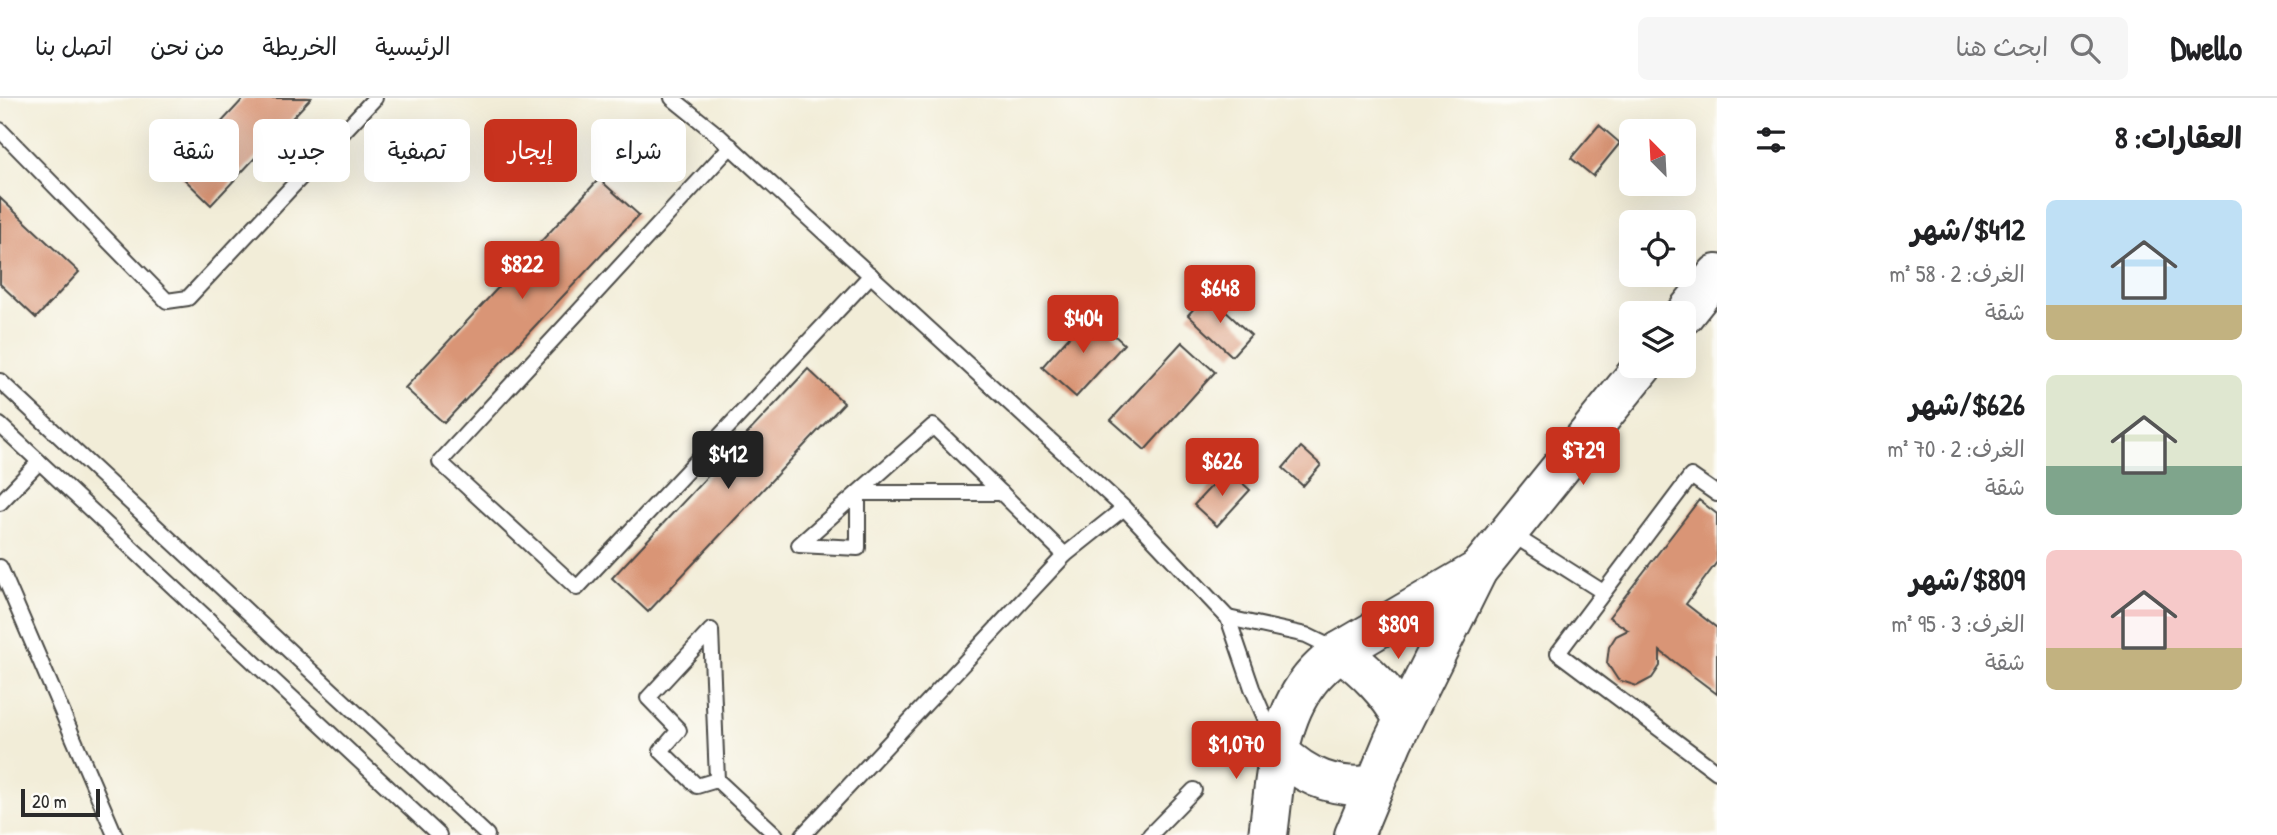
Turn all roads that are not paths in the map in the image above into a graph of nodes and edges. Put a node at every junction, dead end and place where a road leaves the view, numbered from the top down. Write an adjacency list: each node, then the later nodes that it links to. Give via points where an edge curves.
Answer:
1 (375, 98): 3 (lane, via 187,298 167,301)
2 (672, 98): 4 (lane)
3 (0, 130)
4 (731, 146): 6 (lane); 6 (lane, via 440,462 577,588)
5 (1717, 274): 7 (main road)
6 (871, 275): 16 (lane)
7 (1695, 301)
8 (1633, 378): 17 (main road)
9 (0, 381): 32 (lane)
10 (0, 425): 11 (lane)
11 (40, 463): 15 (lane); 31 (lane)
12 (858, 493): 12 (lane, via 838,510 799,545 858,548); 13 (lane); 13 (lane, via 933,426)
13 (1002, 493): 18 (lane)
14 (1717, 494): 21 (lane, via 1691,476)
15 (0, 503)
16 (1124, 509): 18 (lane); 22 (lane)
17 (1509, 532): 20 (main road); 21 (lane)
18 (1065, 555): 34 (lane)
19 (0, 568): 30 (lane)
20 (1478, 570): 23 (main road); 24 (main road)
21 (1603, 592): 26 (lane, via 1558,653)
22 (1228, 618): 23 (lane, via 1306,635); 25 (lane, via 1259,708)
23 (1340, 651): 24 (main road, via 1383,688); 25 (main road, via 1298,697)
24 (1403, 719): 28 (main road)
25 (1280, 752): 28 (main road, via 1322,781); 36 (main road); 37 (main road)
26 (1717, 772)
27 (717, 780): 27 (lane, via 696,786 661,751 678,730 648,698 711,630); 33 (lane)
28 (1373, 785): 38 (main road)
29 (1194, 790): 35 (lane)
30 (115, 835)
31 (439, 835)
32 (487, 835)
33 (776, 835)
34 (803, 835)
35 (1150, 835)
36 (1245, 835)
37 (1268, 835)
38 (1354, 835)

